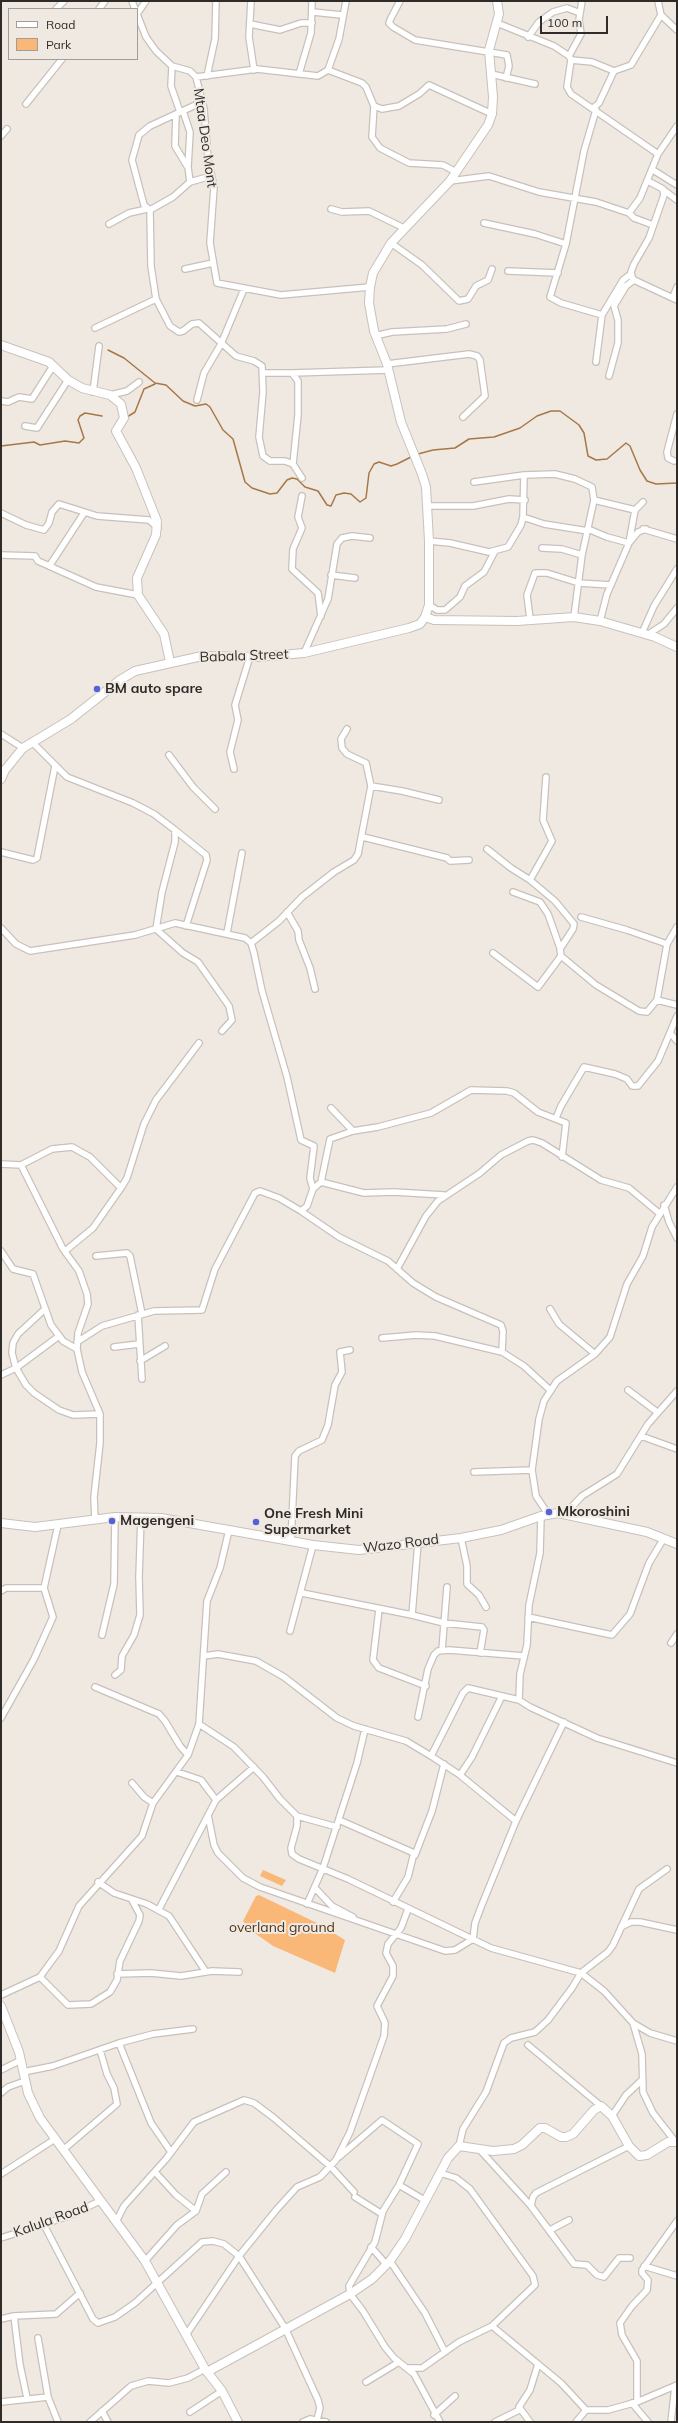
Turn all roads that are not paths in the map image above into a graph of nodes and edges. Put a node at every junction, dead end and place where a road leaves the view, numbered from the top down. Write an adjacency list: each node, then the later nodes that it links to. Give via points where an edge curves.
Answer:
1 (146, 1): 11 (street)
2 (216, 1): 30 (street, via 215,39)
3 (251, 1): 18 (street)
4 (312, 1): 10 (street)
5 (346, 1): 13 (street)
6 (400, 1): 21 (street, via 390,23 408,37 430,43)
7 (498, 1): 17 (street)
8 (582, 1): 12 (street)
9 (658, 1): 14 (street)
10 (313, 12): 13 (street); 16 (street)
11 (138, 13)
12 (580, 13): 20 (street, via 567,8 553,12 539,22); 22 (street, via 581,34)
13 (342, 15): 26 (street, via 335,52)
14 (661, 15): 19 (street); 27 (street, via 631,65)
15 (138, 17): 24 (street, via 146,37)
16 (312, 23): 18 (street, via 301,23 280,30); 28 (street, via 310,40)
17 (497, 23): 20 (street); 21 (street)
18 (250, 24): 25 (street, via 249,37)
19 (677, 30)
20 (528, 37): 22 (street, via 554,46)
21 (489, 50): 29 (street); 32 (street, via 508,56)
22 (570, 58): 27 (street, via 592,62); 37 (street, via 567,87 571,94)
23 (61, 60): 35 (street)
24 (172, 66): 31 (street, via 190,71); 38 (street, via 171,86)
25 (254, 70): 28 (street); 30 (street)
26 (328, 70): 28 (street, via 318,76); 36 (street, via 362,83)
27 (614, 71): 37 (street)
28 (299, 74)
29 (491, 74): 32 (street); 39 (street)
30 (207, 76): 31 (street)
31 (196, 77): 34 (street, Mtaa Deo Mont)
32 (506, 78): 33 (street)
33 (534, 84)
34 (202, 102): 38 (street); 47 (street, Mtaa Deo Mont)
35 (26, 104)
36 (374, 106): 39 (street, via 382,109 399,106 429,85); 46 (street, via 372,137 380,148 409,163 443,165)
37 (594, 109): 43 (street); 53 (street)
38 (180, 112): 44 (street, via 190,132); 44 (street, via 175,146); 56 (street, via 150,126 136,140 132,160)
39 (492, 114): 46 (street, via 488,125)
40 (677, 126): 43 (street)
41 (7, 129): 42 (street)
42 (1, 136)
43 (658, 154): 45 (street)
44 (188, 167): 50 (street)
45 (653, 170): 49 (street); 51 (street)
46 (456, 172): 48 (street)
47 (211, 176): 50 (street); 64 (street, Mtaa Deo Mont, via 214,187 210,221)
48 (450, 181): 53 (street, via 488,176 539,192); 61 (street)
49 (648, 181): 52 (street); 57 (street, via 633,211)
50 (190, 182): 56 (street, via 173,197)
51 (677, 185)
52 (665, 191): 54 (street); 60 (street)
53 (576, 197): 57 (street); 63 (street)
54 (677, 200)
55 (331, 209): 61 (street, via 342,212 369,211)
56 (149, 210): 59 (street, via 129,213); 74 (street, via 151,266)
57 (629, 213): 60 (street, via 634,218)
58 (484, 223): 63 (street)
59 (109, 224)
60 (653, 225): 69 (street)
61 (404, 228): 62 (street)
62 (391, 243): 66 (street, via 422,265 459,301 468,300 476,286 488,280); 71 (street, via 373,273)
63 (566, 244): 68 (street)
64 (213, 264): 65 (street); 73 (street, Mtaa Deo Mont, via 217,283)
65 (185, 268)
66 (492, 269)
67 (508, 271): 68 (street)
68 (558, 273): 76 (street, via 550,296 552,299)
69 (631, 274): 70 (street); 76 (street, via 620,284)
70 (634, 280): 75 (street); 88 (street, via 626,286 614,306 618,320 618,343)
71 (370, 287): 73 (street, Mtaa Deo Mont, via 281,295); 79 (street, via 369,303)
72 (677, 287): 75 (street)
73 (244, 289): 80 (street)
74 (156, 299): 78 (street); 80 (street, via 170,326 179,332 199,323)
75 (675, 299)
76 (602, 316): 83 (street)
77 (466, 324): 79 (street, via 447,329 392,332)
78 (95, 328)
79 (375, 336): 85 (street)
80 (221, 344): 86 (street, via 236,356 259,364); 93 (street, via 204,373)
81 (1, 345): 84 (street, via 35,356)
82 (99, 346): 91 (street)
83 (596, 362)
84 (53, 366): 89 (street); 94 (street, via 32,400 19,397)
85 (388, 367): 87 (street); 96 (street, via 469,354 477,356 480,360 485,396); 107 (street, via 409,446 422,474)
86 (264, 373): 87 (street); 99 (street, via 259,437 263,456 270,461)
87 (292, 373): 99 (street, via 296,376 298,388)
88 (609, 376)
89 (68, 380): 91 (street); 97 (street, via 37,428)
90 (139, 382): 92 (street, via 127,391)
91 (93, 392): 92 (street)
92 (110, 396): 113 (street, via 121,404 124,410 124,418 116,431 156,514)
93 (196, 400)
94 (1, 402)
95 (677, 414): 98 (street, via 667,452 668,458)
96 (463, 417)
97 (25, 426)
98 (674, 461)
99 (293, 464): 101 (street)
100 (524, 475): 102 (street); 104 (street); 105 (street, via 555,474 575,479 592,487)
101 (302, 478)
102 (474, 482)
103 (302, 496): 134 (street, via 298,517 302,528 293,549 292,569 318,593)
104 (525, 500): 107 (street, via 509,499 474,506); 111 (street)
105 (594, 500): 108 (street); 115 (street)
106 (643, 502): 108 (street)
107 (428, 506): 118 (street)
108 (635, 510): 112 (street)
109 (84, 513): 110 (street, via 59,504 52,512 47,527 40,530); 113 (street, via 108,518 149,520); 124 (street)
110 (1, 514)
111 (523, 517): 115 (street, via 544,524); 121 (street, via 508,547)
112 (633, 527): 114 (street); 119 (street)
113 (158, 528): 131 (street, via 137,578)
114 (646, 529): 117 (street); 119 (street, via 638,532)
115 (588, 530): 119 (street); 123 (street)
116 (370, 538): 126 (street, via 342,538 334,554)
117 (677, 539)
118 (429, 541): 121 (street); 132 (street)
119 (629, 542): 130 (street)
120 (542, 548): 123 (street, via 562,549)
121 (495, 551): 132 (street, via 484,572 465,586 460,597 445,610 438,610)
122 (1, 555): 124 (street, via 35,556 38,561)
123 (582, 555): 129 (street)
124 (50, 565): 131 (street, via 96,587)
125 (677, 569): 127 (street)
126 (331, 575): 128 (street); 134 (street, via 328,599)
127 (675, 577): 139 (street, via 654,606)
128 (355, 578)
129 (579, 583): 130 (street); 135 (street); 137 (street, via 548,573 533,573 527,595)
130 (611, 586): 138 (street)
131 (138, 595): 143 (street, via 164,634)
132 (429, 605): 136 (street)
133 (677, 608): 139 (street, via 664,624)
134 (322, 617): 141 (street)
135 (574, 617): 137 (street); 138 (street)
136 (425, 618): 137 (street, via 473,621); 141 (street, Babala Street, via 420,624 409,628)
137 (530, 619)
138 (600, 621): 139 (street)
139 (644, 634): 140 (street)
140 (677, 647)
141 (304, 652): 142 (street, Babala Street)
142 (250, 656): 143 (street, Babala Street, via 202,656); 150 (street, via 235,705 238,720 230,752)
143 (170, 662): 146 (street, Babala Street, via 141,669 120,680 71,719)
144 (347, 729): 153 (street, via 341,739 342,748 347,754 366,763)
145 (1, 734): 147 (street)
146 (32, 742): 147 (street, Babala Street); 149 (street)
147 (23, 748): 152 (street, Babala Street)
148 (169, 756): 155 (street, via 193,787)
149 (55, 766): 156 (street, via 75,781 154,814); 159 (street, via 37,858 33,860)
150 (234, 769)
151 (546, 777): 162 (street, via 543,820 552,841)
152 (1, 779)
153 (371, 786): 154 (street); 157 (street)
154 (439, 800)
155 (216, 809)
156 (175, 830): 166 (street, via 206,855 207,860); 169 (street, via 175,842 162,892)
157 (363, 837): 161 (street, via 447,858 450,861); 164 (street, via 354,860 334,872)
158 (488, 849): 162 (street)
159 (1, 852)
160 (242, 852): 170 (street)
161 (469, 860)
162 (530, 880): 173 (street, via 555,901 574,924 573,930)
163 (512, 892): 173 (street, via 540,902 548,914)
164 (287, 912): 171 (street); 176 (street, via 298,930)
165 (582, 917): 172 (street)
166 (186, 926): 169 (street, via 175,923); 170 (street)
167 (677, 927): 172 (street)
168 (1, 928): 169 (street, via 16,944 30,951 135,935)
169 (156, 929): 180 (street, via 183,953 198,962 229,1006 232,1020)
170 (227, 933): 171 (street, via 240,936)
171 (251, 943): 193 (street, via 300,1134 303,1142 314,1146 310,1178)
172 (667, 944): 177 (street)
173 (560, 948): 175 (street)
174 (493, 953): 175 (street, via 538,987)
175 (561, 956): 177 (street, via 596,985 639,1011 647,1012)
176 (315, 989)
177 (657, 1000): 178 (street)
178 (677, 1005)
179 (677, 1016): 181 (street)
180 (222, 1031)
181 (671, 1034): 182 (street); 185 (street, via 658,1061 638,1086 632,1086 627,1079 615,1074 584,1067)
182 (677, 1041)
183 (199, 1043): 192 (street, via 156,1100 144,1124 127,1178)
184 (331, 1108): 186 (street)
185 (556, 1118): 186 (street, via 538,1112 507,1090 471,1090 431,1113 378,1127); 187 (street, via 567,1126)
186 (353, 1130): 190 (street, via 328,1141)
187 (562, 1157): 194 (street, via 538,1141 528,1141 501,1155 470,1180); 197 (street, via 601,1180 629,1188)
188 (1, 1164): 189 (street)
189 (21, 1165): 192 (street, via 52,1149 72,1147 90,1157); 200 (street)
190 (321, 1182): 193 (street); 194 (street, via 364,1193)
191 (677, 1186): 195 (street)
192 (121, 1188): 200 (street, via 93,1228)
193 (313, 1188): 196 (street, via 311,1200)
194 (444, 1195): 202 (street, via 426,1216)
195 (664, 1205): 197 (street); 198 (street)
196 (301, 1211): 202 (street, via 339,1237 388,1261); 205 (street, via 279,1198 257,1192 215,1269 202,1310 167,1310)
197 (660, 1213): 215 (street, via 627,1284 610,1337)
198 (677, 1238)
199 (1, 1251): 203 (street, via 13,1269 33,1274)
200 (65, 1251): 208 (street, via 79,1271 87,1294 88,1304)
201 (96, 1256): 205 (street, via 127,1253 130,1256)
202 (397, 1269): 214 (street, via 436,1297 501,1325)
203 (45, 1309): 206 (street); 217 (street, via 18,1334 13,1343 12,1353)
204 (550, 1309): 215 (street, via 559,1324)
205 (140, 1315): 208 (street, via 102,1326); 209 (street)
206 (58, 1336): 212 (street); 217 (street)
207 (382, 1338): 214 (street, via 435,1336)
208 (77, 1342): 212 (street)
209 (139, 1344): 211 (street); 216 (street)
210 (165, 1346): 216 (street)
211 (114, 1347)
212 (77, 1349): 224 (street, via 82,1372)
213 (350, 1350): 239 (street, via 340,1352 342,1372 335,1385 328,1425 322,1440 299,1450 295,1456)
214 (502, 1352): 220 (street, via 524,1366)
215 (595, 1354): 220 (street, via 557,1381)
216 (140, 1361): 219 (street)
217 (16, 1368): 218 (street); 224 (street, via 34,1393 59,1410 73,1415)
218 (1, 1375)
219 (142, 1379)
220 (550, 1390): 227 (street, via 539,1419)
221 (628, 1390): 223 (street)
222 (677, 1391): 223 (street)
223 (657, 1412): 225 (street)
224 (100, 1414): 233 (street, via 100,1443 94,1497)
225 (641, 1436): 226 (street); 229 (street, via 617,1474 582,1496)
226 (677, 1449)
227 (532, 1470): 228 (street); 230 (street, via 536,1496)
228 (474, 1472)
229 (565, 1514): 230 (street, Wazo Road); 238 (street, Wazo Road)
230 (545, 1515): 237 (street, Wazo Road, via 501,1530); 250 (street)
231 (115, 1517): 232 (street, Wazo Road); 233 (street, Wazo Road); 254 (street, via 114,1584)
232 (141, 1517): 236 (street, Wazo Road); 260 (street, via 140,1615 134,1635 122,1656 121,1670)
233 (95, 1520): 235 (street, Wazo Road)
234 (1, 1523): 235 (street, Wazo Road, via 35,1527)
235 (58, 1525): 244 (street)
236 (229, 1530): 239 (street, Wazo Road); 258 (street, via 220,1568 207,1601)
237 (461, 1538): 240 (street, Wazo Road); 247 (street, via 467,1566 466,1582 479,1595)
238 (664, 1538): 241 (street, Wazo Road); 250 (street, via 649,1563 630,1614 612,1635)
239 (292, 1541): 242 (street, Wazo Road)
240 (418, 1543): 242 (street, Wazo Road, via 359,1550); 249 (street)
241 (677, 1544)
242 (313, 1545): 246 (street)
243 (447, 1587): 251 (street)
244 (44, 1588): 245 (street, via 6,1588); 266 (street, via 52,1610 50,1626)
245 (1, 1591)
246 (302, 1593): 248 (street); 252 (street)
247 (486, 1607)
248 (379, 1609): 249 (street); 261 (street, via 373,1660 379,1668)
249 (412, 1615): 251 (street)
250 (528, 1617): 259 (street)
251 (444, 1623): 256 (street); 257 (street, via 483,1628)
252 (290, 1631)
253 (677, 1634): 255 (street)
254 (102, 1636)
255 (671, 1643)
256 (442, 1650): 257 (street); 261 (street, via 436,1653 431,1661)
257 (480, 1653): 259 (street)
258 (204, 1656): 268 (street); 269 (street, via 218,1654 256,1661 284,1677 337,1718)
259 (524, 1656): 264 (street)
260 (115, 1675)
261 (426, 1686): 265 (street)
262 (95, 1687): 270 (street, via 159,1714)
263 (502, 1696): 264 (street); 271 (street, via 472,1688 465,1690); 276 (street)
264 (519, 1700): 267 (street)
265 (418, 1717)
266 (1, 1718)
267 (564, 1722): 272 (street, via 598,1738); 283 (street)
268 (199, 1724): 270 (street); 274 (street, via 234,1747)
269 (365, 1729): 271 (street, via 406,1741); 282 (street)
270 (188, 1755): 275 (street)
271 (432, 1756): 273 (street)
272 (677, 1763)
273 (444, 1764): 276 (street); 285 (street, via 432,1811)
274 (254, 1767): 278 (street); 281 (street)
275 (177, 1772): 278 (street, via 201,1780); 279 (street)
276 (460, 1775): 283 (street)
277 (132, 1783): 279 (street)
278 (216, 1800): 280 (street)
279 (153, 1803): 288 (street, via 142,1836)
280 (208, 1815): 292 (street, via 218,1853 243,1878); 293 (street)
281 (297, 1816): 284 (street); 286 (street, via 297,1826 291,1841 292,1854)
282 (339, 1820): 284 (street); 285 (street)
283 (516, 1821): 299 (street, via 481,1907)
284 (337, 1827): 286 (street)
285 (415, 1855): 291 (street, via 406,1881)
286 (323, 1868): 289 (street); 291 (street)
287 (667, 1869): 296 (street, via 639,1889)
288 (98, 1882): 290 (street, via 114,1893); 304 (street, via 79,1906 59,1951)
289 (316, 1889): 292 (street); 295 (street, via 332,1906)
290 (132, 1900): 293 (street); 303 (street, via 140,1914)
291 (392, 1902): 294 (street)
292 (307, 1904): 295 (street)
293 (159, 1909): 300 (street, via 178,1927)
294 (408, 1909): 298 (street); 299 (street)
295 (365, 1924): 298 (street)
296 (622, 1927): 297 (street, via 631,1922 640,1922); 302 (street, via 608,1952)
297 (677, 1930)
298 (397, 1935): 299 (street, via 446,1951 455,1950); 328 (street, via 388,1944 386,1953 393,1966 393,1976 377,2003 384,2023 384,2036 352,2125)
299 (474, 1939): 302 (street, via 498,1950)
300 (206, 1972): 301 (street); 303 (street, via 181,1976)
301 (239, 1972)
302 (580, 1972): 307 (street, via 604,1991); 323 (street, via 566,1997 541,2027 535,2032 511,2038 504,2043 486,2092 463,2129)
303 (117, 1974): 304 (street, via 117,1980 110,1992 91,2004 76,2007 68,2006)
304 (40, 1977): 305 (street)
305 (1, 1995)
306 (1, 2006): 313 (street)
307 (633, 2023): 309 (street, via 650,2033); 316 (street, via 642,2054)
308 (193, 2029): 310 (street)
309 (677, 2041)
310 (119, 2042): 312 (street); 327 (street, via 151,2123)
311 (528, 2045): 319 (street)
312 (100, 2050): 315 (street, via 53,2066); 326 (street, via 117,2104)
313 (21, 2060): 314 (street); 315 (street)
314 (1, 2070)
315 (23, 2072): 317 (street)
316 (642, 2080): 320 (street, via 626,2095); 322 (street, via 643,2092 653,2113)
317 (25, 2081): 318 (street, via 8,2087); 321 (street, via 34,2107)
318 (1, 2093)
319 (601, 2106): 320 (street); 325 (street, via 594,2110 573,2134 566,2137 540,2128 514,2149)
320 (612, 2116): 324 (street)
321 (55, 2139): 326 (street); 332 (street)
322 (676, 2141): 324 (street, via 644,2156 636,2154)
323 (459, 2146): 325 (street); 333 (street, via 448,2158)
324 (629, 2146): 337 (street, via 536,2193)
325 (479, 2149): 337 (street)
326 (63, 2150): 335 (street)
327 (171, 2152): 329 (street, via 194,2122 238,2102 249,2100); 330 (street)
328 (336, 2160): 329 (street); 334 (street, via 382,2120 418,2144)
329 (331, 2167): 339 (street, via 354,2195); 347 (street, via 320,2177 298,2187)
330 (155, 2172): 338 (street); 340 (street, via 124,2206)
331 (226, 2172): 338 (street, via 202,2194)
332 (1, 2173)
333 (440, 2173): 336 (street); 358 (street, via 456,2178 470,2189 535,2279 532,2289)
334 (399, 2185): 336 (street); 339 (street)
335 (100, 2200): 340 (street); 343 (street, Kalula Road)
336 (426, 2201): 350 (street)
337 (531, 2206): 344 (street)
338 (196, 2211): 349 (street, via 177,2225)
339 (382, 2214): 346 (street)
340 (117, 2220): 349 (street)
341 (570, 2220): 344 (street)
342 (677, 2221): 351 (street)
343 (44, 2225): 345 (street, Kalula Road); 354 (street)
344 (550, 2230): 348 (street, via 574,2264 587,2265 599,2276 606,2276 619,2258)
345 (1, 2238)
346 (371, 2247): 350 (street); 355 (street, via 350,2282)
347 (239, 2256): 353 (street, via 221,2242 206,2241); 359 (street); 360 (street)
348 (630, 2258)
349 (146, 2261): 353 (street)
350 (388, 2263): 355 (street); 362 (street, via 425,2313)
351 (644, 2266): 352 (street); 374 (street, via 642,2272 648,2280 647,2290 623,2318 620,2329 637,2361)
352 (677, 2276)
353 (157, 2282): 354 (street, via 124,2311 98,2323 93,2319); 360 (street)
354 (80, 2294): 356 (street, via 56,2314)
355 (350, 2294): 359 (street); 363 (street, via 385,2347)
356 (14, 2316): 357 (street); 372 (street, via 20,2365)
357 (1, 2319)
358 (492, 2326): 362 (street); 364 (street)
359 (285, 2328): 366 (street); 380 (street, via 320,2404)
360 (186, 2335): 366 (street)
361 (38, 2338): 371 (street)
362 (445, 2352): 365 (street, via 422,2368)
363 (399, 2362): 365 (street); 367 (street)
364 (538, 2364): 375 (street, via 532,2386); 376 (street)
365 (408, 2368): 379 (street, via 414,2374)
366 (206, 2371): 369 (street); 377 (street, via 169,2383 141,2382 131,2386)
367 (366, 2382)
368 (676, 2386): 374 (street); 392 (street)
369 (222, 2391): 378 (street); 384 (street)
370 (455, 2396): 379 (street)
371 (48, 2397): 372 (street); 381 (street)
372 (28, 2398): 373 (street)
373 (1, 2402)
374 (635, 2403): 376 (street, via 608,2410); 391 (street)
375 (519, 2410): 388 (street); 389 (street)
376 (586, 2410): 390 (street)
377 (102, 2411): 382 (street); 383 (street)
378 (190, 2412)
379 (434, 2415): 387 (street)
380 (317, 2420): 385 (street, via 310,2419); 386 (street)
381 (58, 2422)
382 (90, 2422)
383 (108, 2422)
384 (238, 2422)
385 (304, 2422)
386 (326, 2422)
387 (440, 2422)
388 (495, 2422)
389 (530, 2422)
390 (576, 2422)
391 (648, 2422)
392 (671, 2422)

